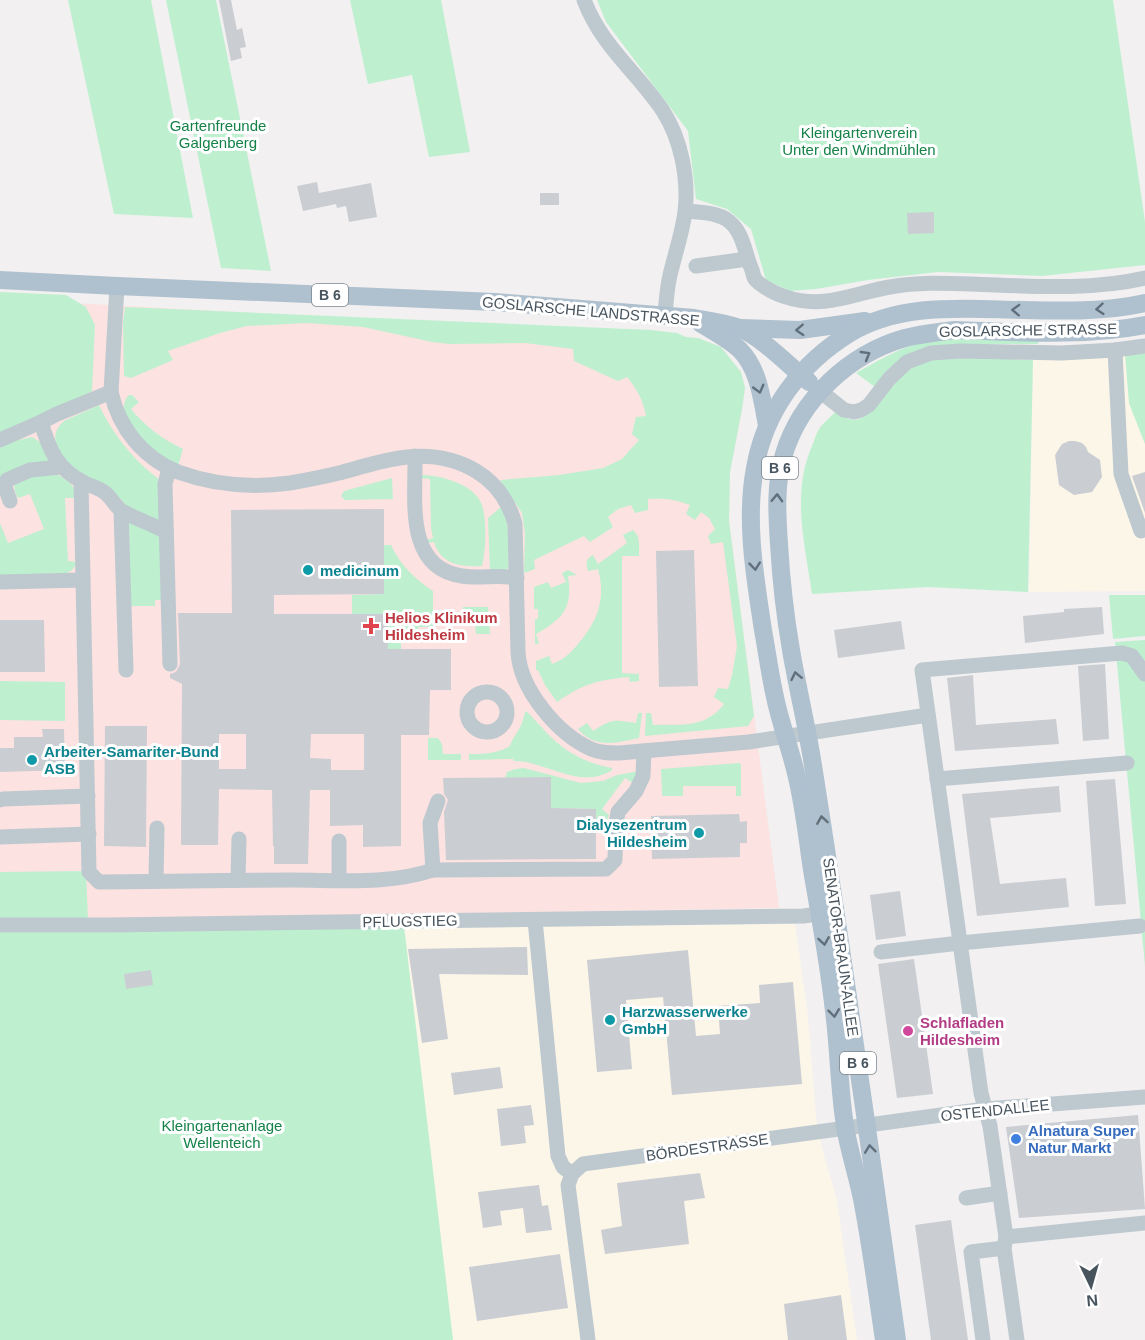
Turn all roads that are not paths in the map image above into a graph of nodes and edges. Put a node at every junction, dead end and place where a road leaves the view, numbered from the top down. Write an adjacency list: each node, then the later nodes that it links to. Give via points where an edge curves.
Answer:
1 (584, 0): 2 (street, via 605,40 664,113 684,166)
2 (686, 211): 3 (street, via 724,217 736,227); 9 (street)
3 (747, 259): 4 (street); 5 (street, via 756,280 769,289 787,297 821,302 920,282 1046,287)
4 (696, 266)
5 (1145, 278)
6 (0, 280): 7 (main road, GOSLARSCHE LANDSTRASSE / B 6)
7 (117, 286): 9 (main road, GOSLARSCHE LANDSTRASSE / B 6, via 495,302); 18 (street)
8 (1145, 303): 11 (main road, one-way to 11, via 1087,310 930,310)
9 (665, 315): 10 (main road, GOSLARSCHE LANDSTRASSE / B 6)
10 (694, 318): 13 (main road, GOSLARSCHE LANDSTRASSE / B 6); 20 (main road, B 6, one-way to 20, via 740,350 754,371)
11 (879, 319): 13 (main road, one-way to 13, via 800,330); 16 (main road, via 850,333)
12 (1145, 325): 17 (main road, GOSLARSCHE STRASSE, one-way to 12, via 843,369 870,352 920,335 955,330 1087,332)
13 (740, 328): 16 (main road, GOSLARSCHE LANDSTRASSE / B 6)
14 (1145, 346): 15 (street)
15 (1114, 350): 17 (street, via 931,353 907,363 868,405 854,412 844,410); 28 (street, via 1121,474)
16 (800, 375): 17 (main road, B 6); 20 (main road, SENATOR-BRAUN-ALLEE / B 6)
17 (820, 391): 39 (main road, SENATOR-BRAUN-ALLEE / B 6, one-way to 17, via 784,600 777,494 789,439)
18 (111, 392): 19 (street); 24 (street, via 119,417 135,441 153,459)
19 (41, 422): 21 (street); 23 (street)
20 (767, 425): 40 (main road, SENATOR-BRAUN-ALLEE / B 6, one-way to 40, via 755,466 752,534 775,700)
21 (0, 440)
22 (415, 456): 24 (street, via 270,485 216,482); 30 (street, via 456,462 481,474 498,489 515,524); 30 (street, via 417,531 423,551 441,568 461,576)
23 (61, 467): 25 (street); 26 (street, via 30,470 7,480 4,484)
24 (170, 468): 29 (street, via 165,484)
25 (81, 482): 27 (street, via 104,491); 31 (street)
26 (10, 501)
27 (121, 511): 29 (street); 34 (street)
28 (1141, 531)
29 (166, 532): 33 (street)
30 (517, 578): 36 (street, via 519,660)
31 (83, 580): 32 (street); 44 (street)
32 (0, 582)
33 (170, 664)
34 (126, 670)
35 (1145, 674): 38 (street, via 1126,653 922,670)
36 (528, 686): 37 (street); 41 (street, via 543,710 566,733 592,750)
37 (504, 701)
38 (928, 714): 39 (street); 43 (street)
39 (808, 733): 40 (street); 64 (main road, SENATOR-BRAUN-ALLEE / B 6, one-way to 39)
40 (786, 736): 41 (street); 56 (main road, SENATOR-BRAUN-ALLEE / B 6, via 798,781)
41 (644, 751): 52 (street, via 644,776 618,812 615,860 606,869)
42 (1127, 763): 43 (street)
43 (938, 779): 60 (street)
44 (88, 796): 45 (street); 48 (street)
45 (0, 800)
46 (438, 801): 52 (street, via 430,823)
47 (157, 828): 55 (street)
48 (89, 834): 49 (street); 55 (street, via 89,872 99,882)
49 (0, 837)
50 (239, 839): 53 (street)
51 (339, 841): 54 (street)
52 (433, 870): 54 (street, via 384,880)
53 (238, 880): 54 (street); 55 (street)
54 (339, 880)
55 (156, 882)
56 (819, 914): 57 (street, PFLUGSTIEG); 65 (main road, SENATOR-BRAUN-ALLEE / B 6, one-way to 65, via 835,1018)
57 (535, 920): 58 (street, PFLUGSTIEG); 66 (street, via 558,1156)
58 (0, 925)
59 (1140, 926): 60 (street)
60 (960, 942): 61 (street); 63 (street)
61 (881, 952)
62 (1145, 1097): 63 (street, OSTENDALLEE)
63 (985, 1109): 64 (street, OSTENDALLEE); 67 (street)
64 (867, 1125): 65 (street, OSTENDALLEE); 73 (main road, SENATOR-BRAUN-ALLEE / B 6, one-way to 64)
65 (845, 1128): 66 (street, BÖRDESTRASSE, via 583,1164); 72 (main road, SENATOR-BRAUN-ALLEE / B 6, via 869,1232)
66 (572, 1174): 71 (street, via 568,1185)
67 (1000, 1193): 68 (street); 70 (street)
68 (966, 1198)
69 (1145, 1223): 70 (street)
70 (1005, 1242): 74 (street, via 971,1252); 75 (street)
71 (588, 1340)
72 (884, 1340)
73 (897, 1340)
74 (983, 1340)
75 (1017, 1340)

